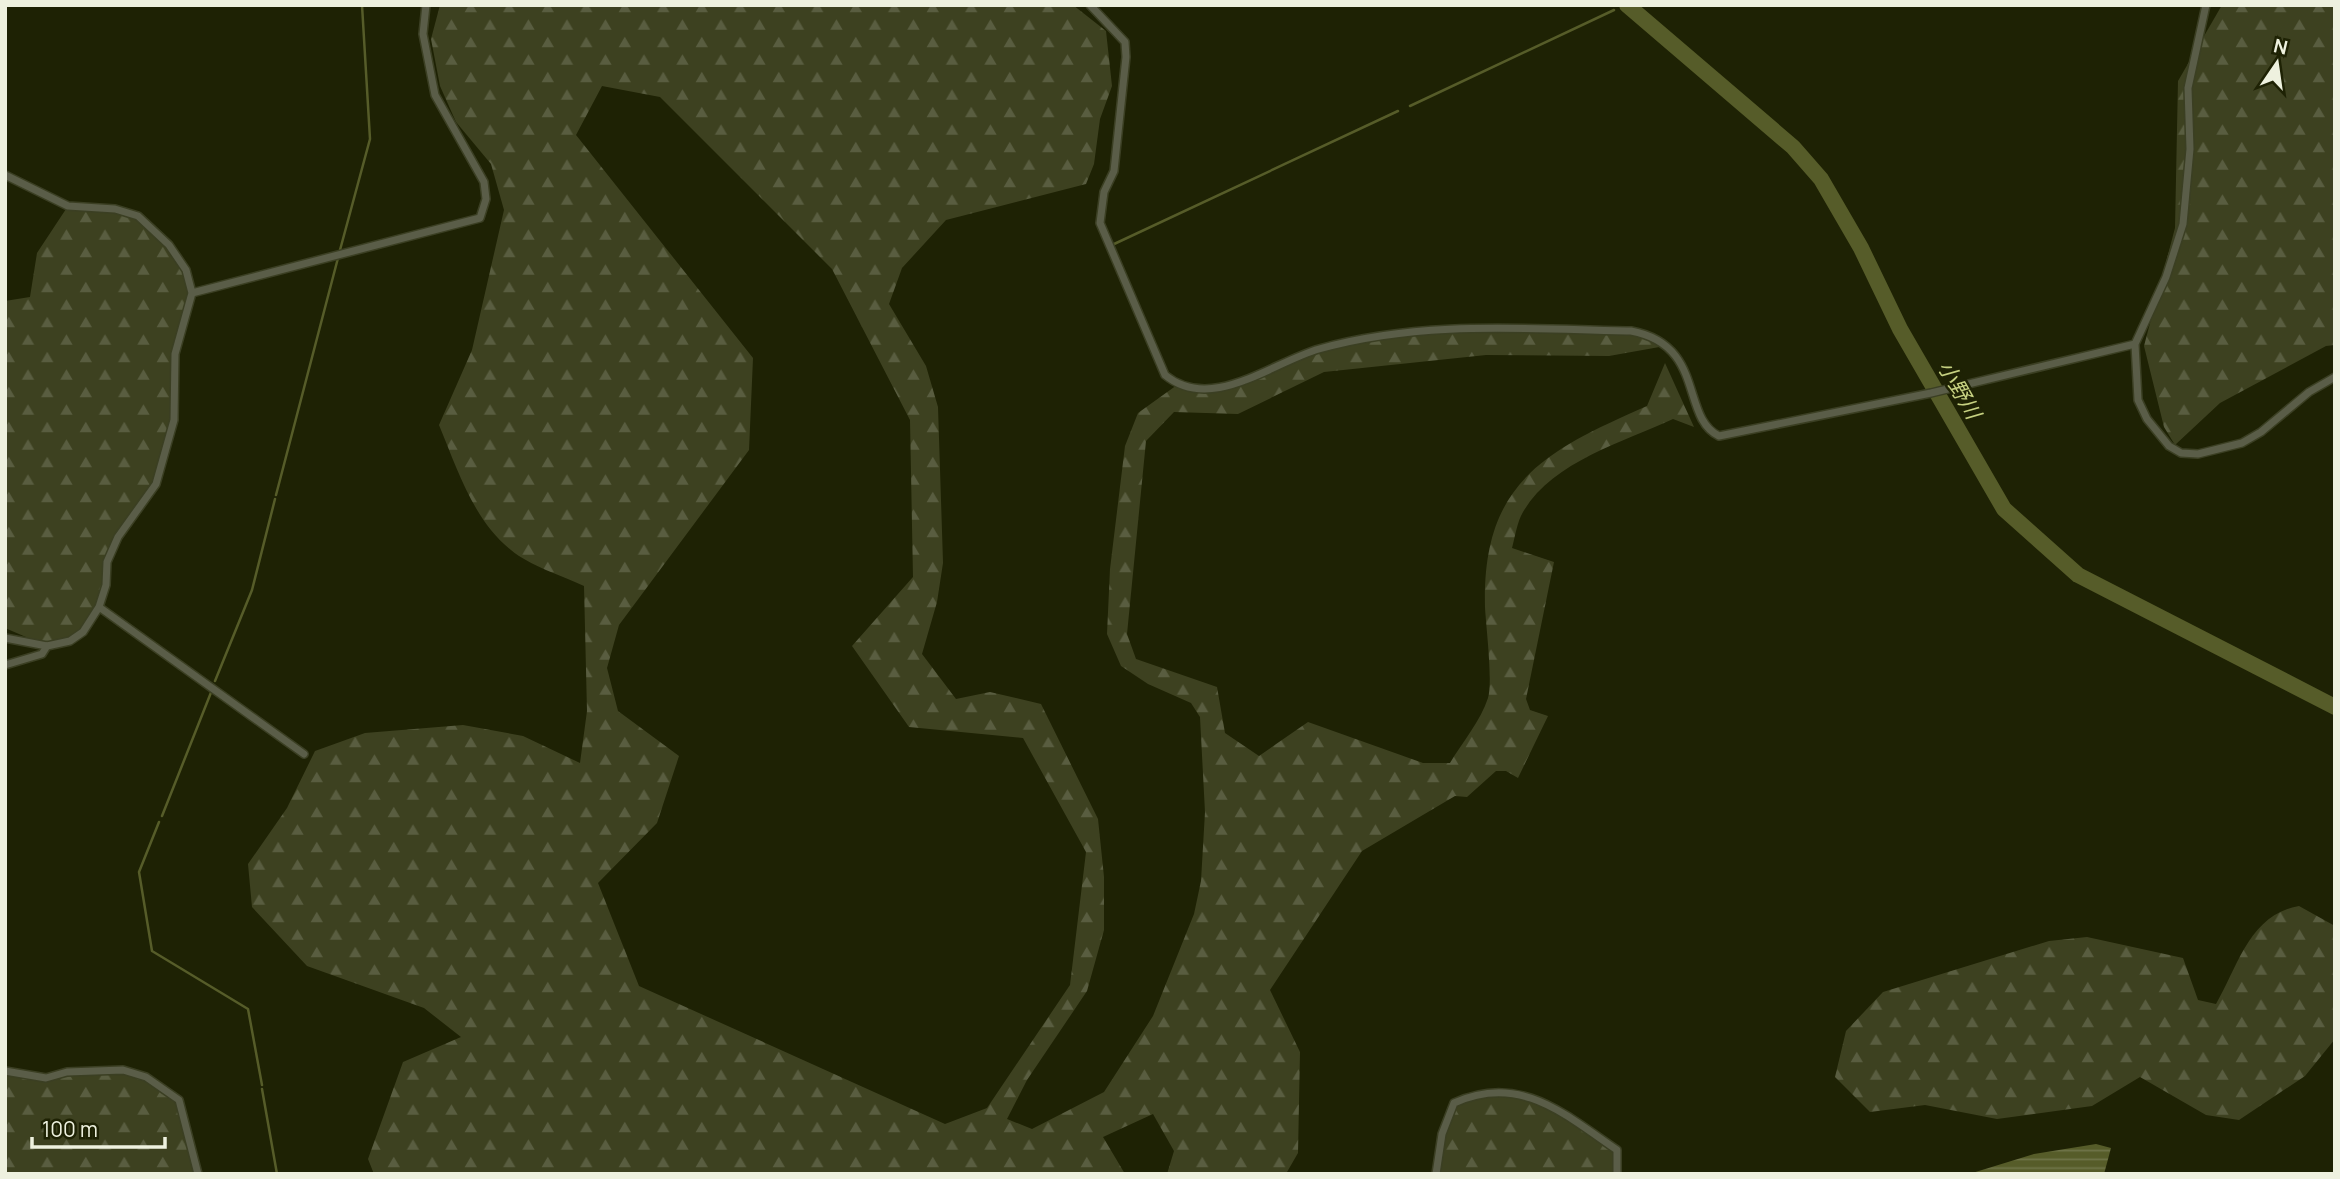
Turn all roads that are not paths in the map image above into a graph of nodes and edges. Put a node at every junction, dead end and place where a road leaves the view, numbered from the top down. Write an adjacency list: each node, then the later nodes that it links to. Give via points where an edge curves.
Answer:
1 (426, 5): 5 (street, via 423,34 435,95 484,182 486,199 480,218)
2 (1090, 5): 6 (street, via 1125,42 1126,57 1114,171 1104,192 1100,223 1166,375 1177,385 1207,390 1226,387 1316,350 1364,338 1498,327 1631,331 1653,336 1676,355 1706,427 1719,436 1935,393)
3 (2206, 5): 6 (street, via 2188,88 2190,149 2183,224 2166,276)
4 (5, 175): 5 (street, via 68,206 115,209 138,216 169,245 186,270)
5 (192, 293): 8 (street, via 175,354 174,420 156,484 118,537 107,562)
6 (2135, 344): 7 (street, via 2138,400 2147,419 2169,446 2181,453 2198,454 2242,443)
7 (2335, 377)
8 (99, 607): 10 (street, via 83,632 70,641); 12 (street)
9 (5, 638): 10 (street)
10 (47, 646): 11 (street, via 42,654)
11 (5, 666)
12 (304, 754)
13 (5, 1071): 14 (street, via 46,1077 123,1070 146,1077 179,1100)
14 (198, 1174)
15 (1436, 1174): 16 (street, via 1442,1134 1454,1103 1499,1090 1537,1099 1617,1150)
16 (1617, 1174)

